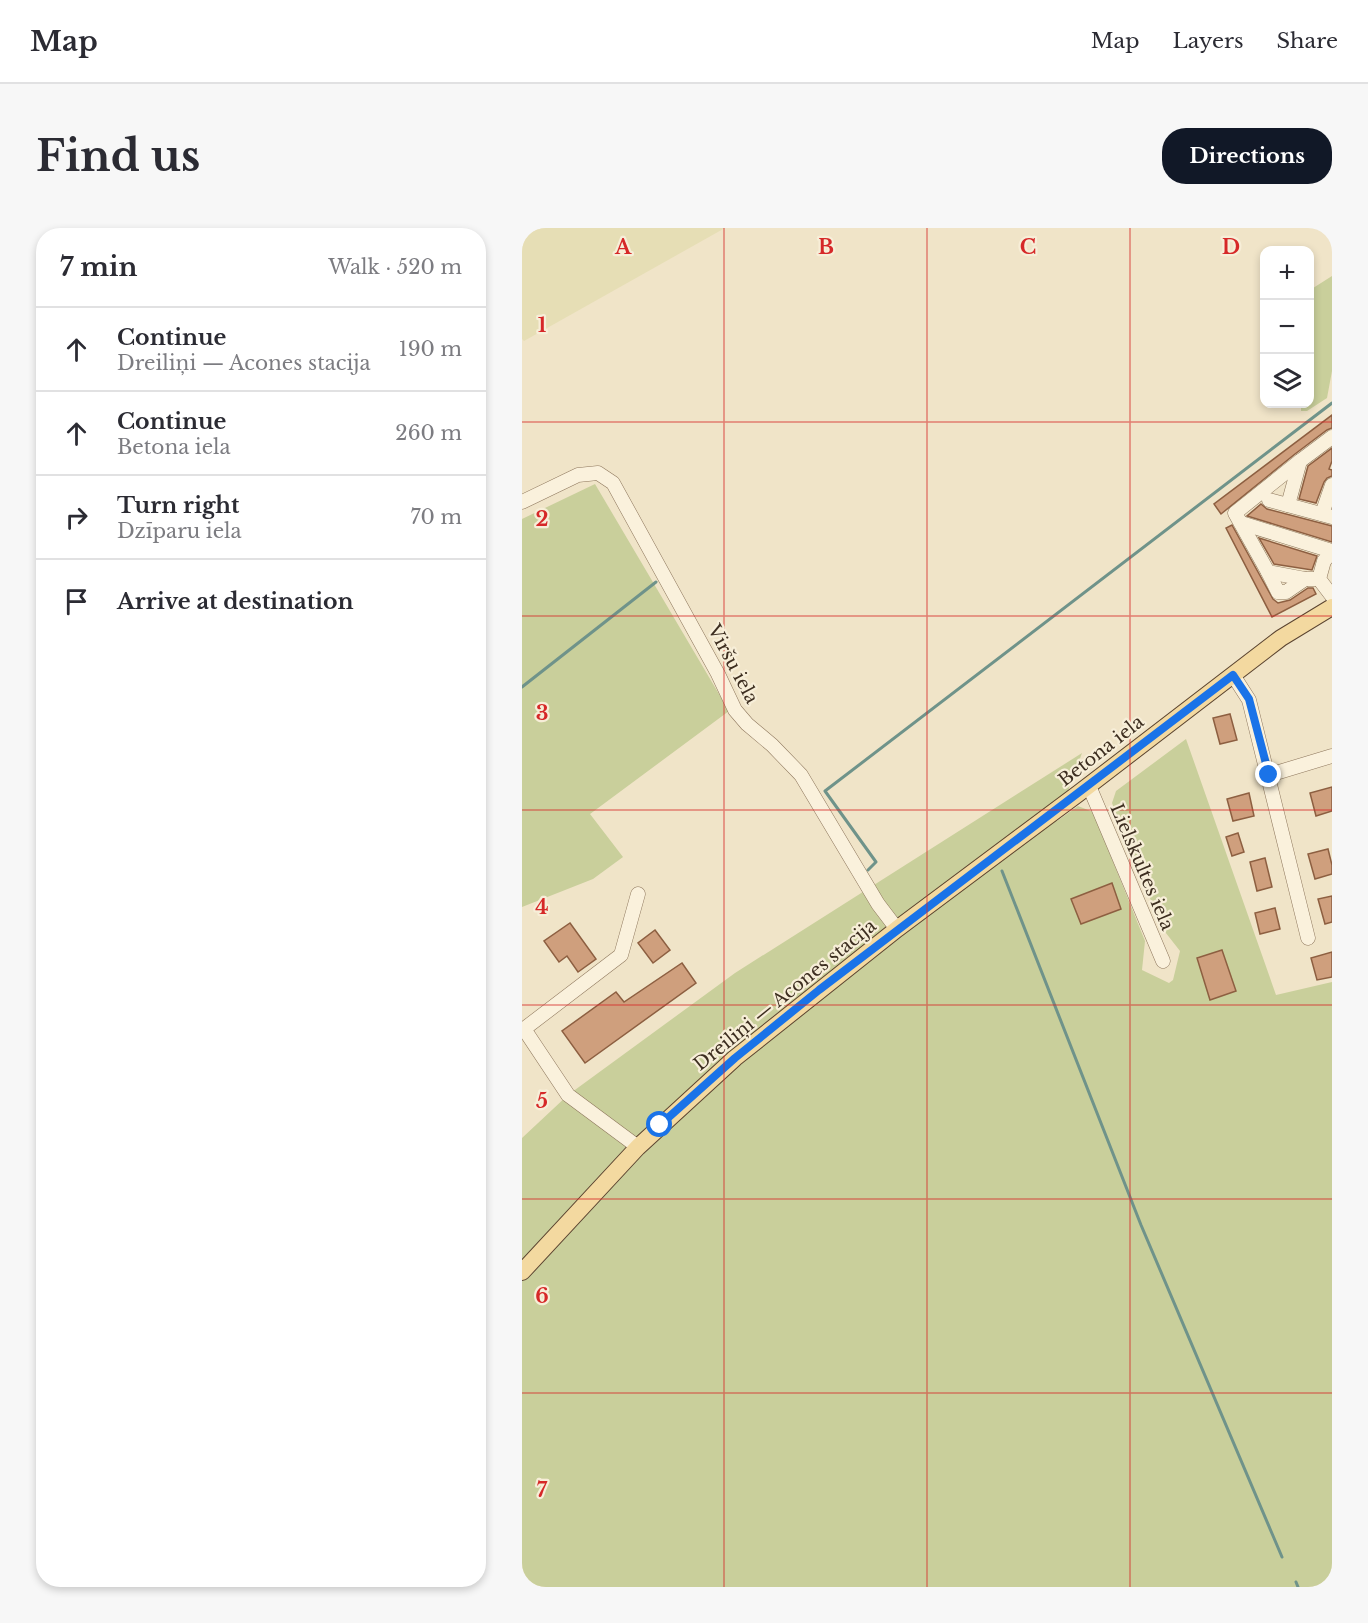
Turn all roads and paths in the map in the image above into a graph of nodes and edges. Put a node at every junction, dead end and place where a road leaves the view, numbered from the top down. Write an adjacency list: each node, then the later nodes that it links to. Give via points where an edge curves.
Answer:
1 (1332, 437): 2 (street)
2 (1300, 461): 6 (street); 8 (street, via 1235,513)
3 (1332, 485): 7 (street)
4 (1269, 500): 6 (street)
5 (522, 502): 18 (street, Viršu iela, via 579,475 598,473 613,483 735,710 801,775)
6 (1288, 505): 7 (street)
7 (1327, 516)
8 (1240, 523): 9 (street); 10 (street, via 1268,572)
9 (1332, 552): 10 (street)
10 (1312, 579): 11 (street)
11 (1332, 596)
12 (1332, 608): 13 (main road, Betona iela, via 1281,638)
13 (1233, 675): 15 (street, via 1249,699); 16 (main road, Betona iela)
14 (1332, 756): 15 (street)
15 (1269, 775): 19 (street)
16 (1089, 786): 18 (main road, Betona iela); 20 (street, Lielskultes iela)
17 (638, 894): 21 (street, via 621,955)
18 (897, 929): 22 (main road, Dreiliņi — Acones stacija, via 735,1058)
19 (1308, 938)
20 (1163, 961)
21 (523, 1029): 22 (street, via 568,1095)
22 (638, 1147): 23 (main road, Dreiliņi — Acones stacija)
23 (522, 1272)

